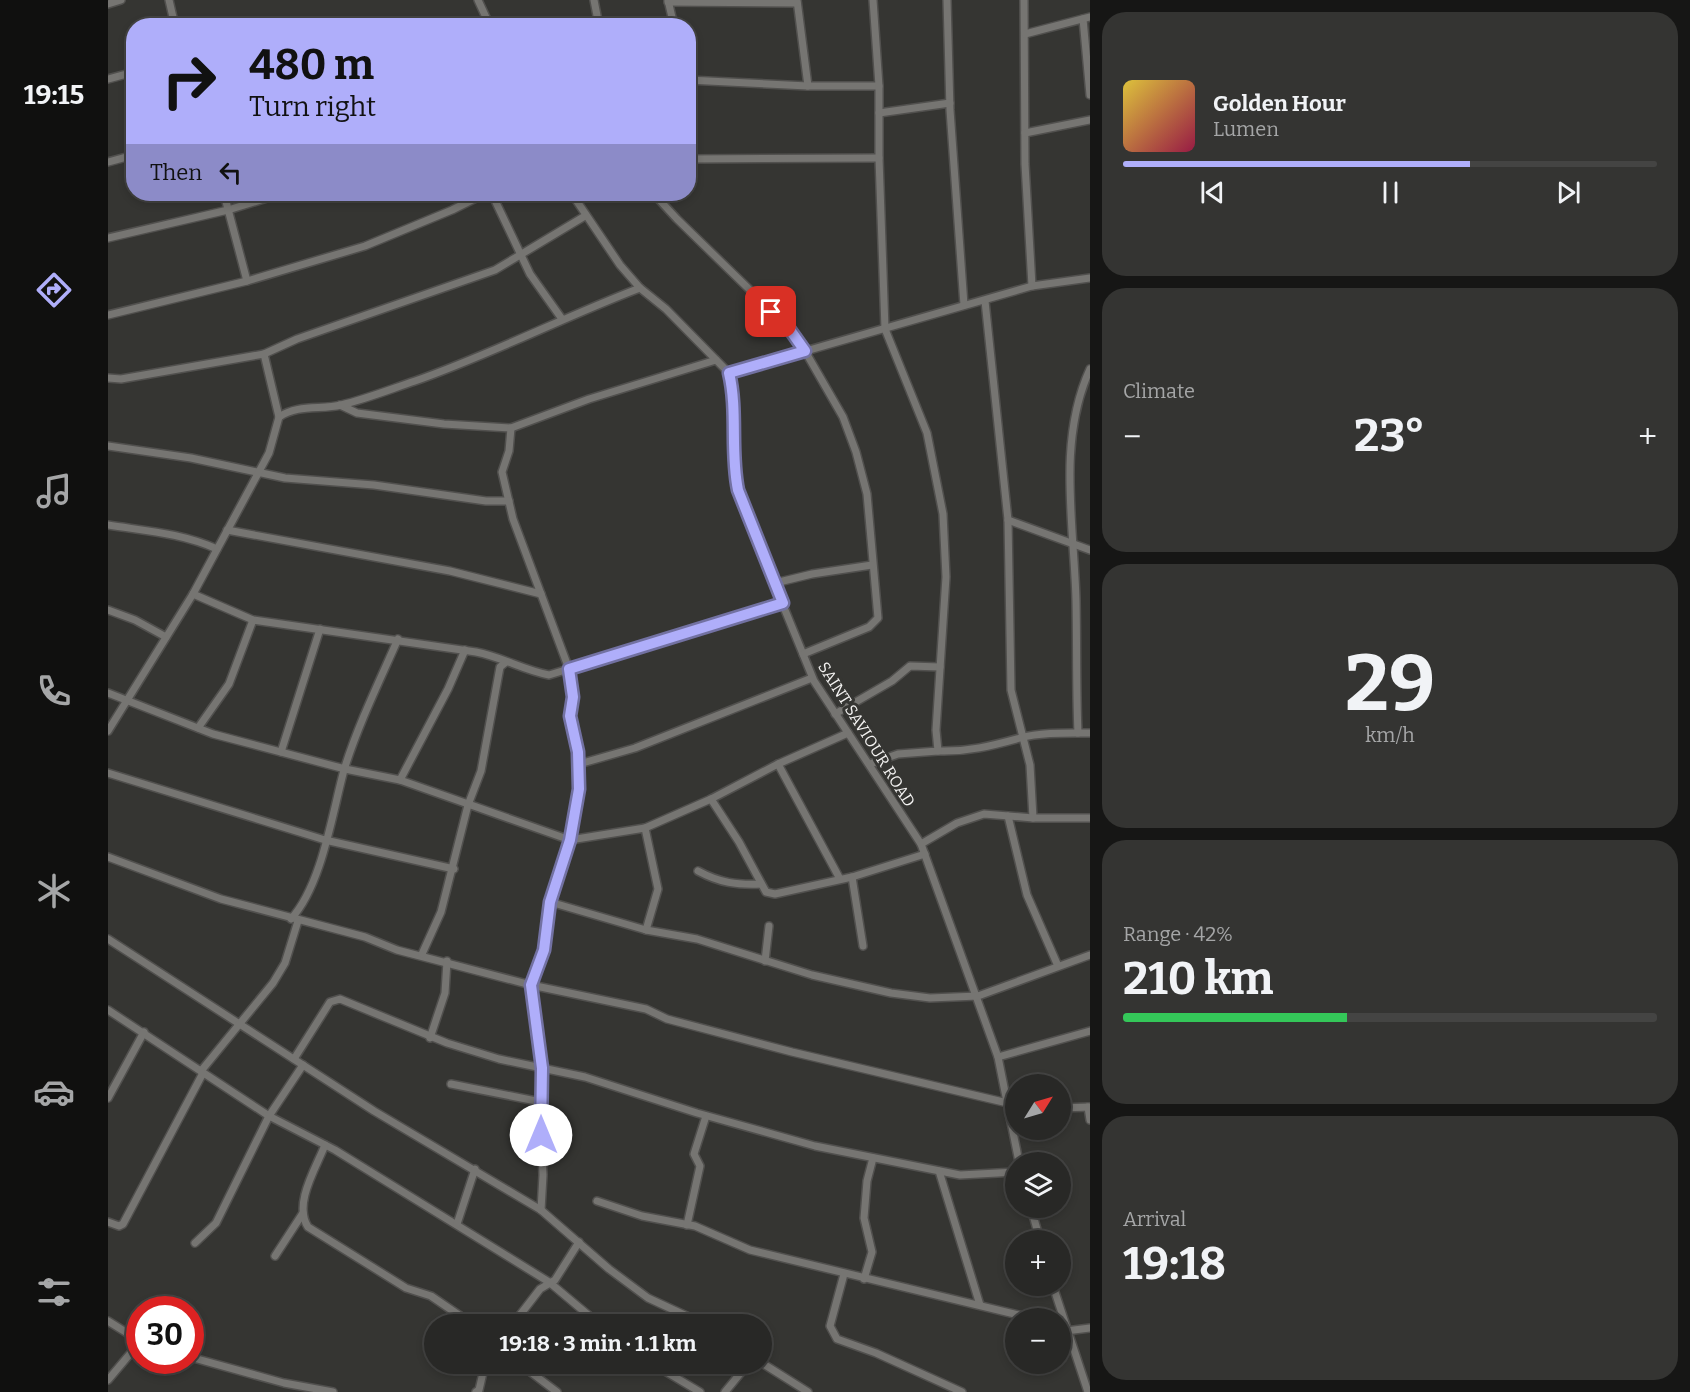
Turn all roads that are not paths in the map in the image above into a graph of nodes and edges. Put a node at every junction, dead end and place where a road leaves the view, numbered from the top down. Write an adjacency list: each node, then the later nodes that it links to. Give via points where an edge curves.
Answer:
1 (121, 0): 10 (street)
2 (169, 0): 11 (street)
3 (478, 0): 12 (street)
4 (594, 0): 13 (street)
5 (873, 0): 21 (street)
6 (947, 0): 23 (street)
7 (1024, 0): 16 (street)
8 (668, 1): 9 (street); 14 (street)
9 (797, 1): 20 (street)
10 (108, 4)
11 (173, 18)
12 (486, 18)
13 (597, 18)
14 (672, 18)
15 (1086, 18): 16 (street); 22 (street)
16 (1025, 34): 26 (street)
17 (126, 74): 18 (street)
18 (108, 79)
19 (696, 81): 20 (street)
20 (808, 86): 21 (street)
21 (879, 86): 24 (street)
22 (1090, 95)
23 (950, 104): 24 (street); 46 (street)
24 (879, 113): 28 (street)
25 (1090, 120): 26 (street)
26 (1025, 133): 43 (street)
27 (126, 157): 30 (street)
28 (879, 158): 29 (street); 49 (street)
29 (696, 159)
30 (108, 162)
31 (226, 201): 37 (street)
32 (257, 201): 37 (street)
33 (470, 201): 42 (street, via 365,246)
34 (495, 201): 40 (street)
35 (576, 201): 38 (street)
36 (660, 201): 50 (street, via 788,327)
37 (228, 210): 39 (street); 42 (street)
38 (585, 216): 40 (street); 44 (street)
39 (108, 238)
40 (520, 256): 48 (street); 51 (street, via 469,281 297,339)
41 (1090, 278): 43 (street)
42 (247, 281): 47 (street)
43 (1032, 286): 45 (street)
44 (640, 288): 48 (street); 52 (street)
45 (985, 301): 46 (street); 62 (street)
46 (964, 305): 49 (street)
47 (108, 315)
48 (562, 319): 56 (street, via 488,352)
49 (885, 329): 50 (street); 81 (street, via 927,433 943,514 946,577)
50 (805, 351): 54 (street); 68 (street, via 843,417 856,452 867,494)
51 (264, 354): 55 (street); 57 (street)
52 (716, 360): 54 (street); 58 (street)
53 (1090, 369): 65 (street, via 1073,427)
54 (729, 373): 69 (street, SAINT SAVIOUR ROAD, via 738,490)
55 (108, 378)
56 (340, 405): 57 (street, via 296,409); 58 (street, via 357,413)
57 (279, 417): 60 (street, via 269,453)
58 (511, 428): 61 (street, via 502,472)
59 (108, 446): 60 (street)
60 (259, 471): 61 (street, via 285,478); 64 (street)
61 (509, 501): 71 (street)
62 (1008, 520): 65 (street); 92 (street, via 1011,690)
63 (108, 525): 66 (street, via 164,532)
64 (227, 530): 66 (street); 71 (street, via 450,571)
65 (1073, 545): 67 (street); 89 (street)
66 (217, 549): 70 (street)
67 (1090, 550)
68 (872, 565): 69 (street); 79 (street, via 876,621)
69 (775, 583): 72 (street, SAINT SAVIOUR ROAD)
70 (193, 594): 74 (street); 76 (street)
71 (541, 594): 82 (street)
72 (783, 603): 79 (street, SAINT SAVIOUR ROAD); 82 (street)
73 (108, 610): 76 (street)
74 (253, 620): 75 (street); 87 (street, via 229,684)
75 (320, 629): 77 (street); 94 (street)
76 (166, 637): 85 (street)
77 (398, 639): 78 (street); 98 (street)
78 (465, 650): 80 (street); 100 (street)
79 (803, 654): 83 (street, SAINT SAVIOUR ROAD)
80 (506, 662): 82 (street, via 549,675); 102 (street, via 500,667 481,771)
81 (940, 667): 86 (street, via 910,666); 93 (street)
82 (569, 669): 95 (street, via 573,697 570,716)
83 (813, 678): 86 (street, SAINT SAVIOUR ROAD); 95 (street, via 635,748)
84 (108, 693): 85 (street)
85 (126, 700): 87 (street); 88 (street)
86 (835, 714): 91 (street, SAINT SAVIOUR ROAD)
87 (198, 728): 94 (street)
88 (108, 731)
89 (1078, 733): 90 (street); 92 (street)
90 (1090, 733)
91 (848, 734): 96 (street); 97 (street, SAINT SAVIOUR ROAD)
92 (1021, 738): 93 (street, via 970,751); 105 (street, via 1030,765)
93 (938, 751): 97 (street, via 898,754)
94 (281, 752): 98 (street)
95 (579, 764): 108 (street)
96 (778, 764): 101 (street); 115 (street)
97 (870, 764): 109 (street, SAINT SAVIOUR ROAD)
98 (345, 769): 100 (street); 107 (street)
99 (108, 773): 107 (street)
100 (400, 780): 102 (street)
101 (711, 799): 106 (street); 116 (street)
102 (468, 805): 108 (street); 112 (street)
103 (1008, 816): 105 (street); 109 (street, via 984,814 957,823); 127 (street, via 1027,895)
104 (1090, 818): 105 (street)
105 (1033, 819)
106 (645, 828): 108 (street); 120 (street, via 658,889)
107 (325, 840): 112 (street); 118 (street, via 305,902)
108 (570, 840): 117 (street)
109 (921, 844): 110 (street, SAINT SAVIOUR ROAD)
110 (925, 854): 114 (street); 129 (street, SAINT SAVIOUR ROAD)
111 (108, 856): 118 (street, via 179,885)
112 (454, 869): 123 (street)
113 (698, 871): 116 (street, via 735,885)
114 (852, 877): 115 (street); 122 (street)
115 (840, 879): 116 (street, via 775,894 766,892)
116 (761, 884)
117 (550, 902): 120 (street); 128 (street, via 544,950)
118 (295, 920): 123 (street); 131 (street, via 285,963)
119 (769, 926): 125 (street)
120 (646, 930): 125 (street, via 697,939)
121 (108, 939): 131 (street)
122 (863, 946)
123 (422, 954): 126 (street)
124 (1090, 955): 127 (street)
125 (765, 960): 129 (street, via 891,993 930,998)
126 (447, 962): 128 (street); 134 (street, via 445,993)
127 (1058, 966): 129 (street)
128 (531, 985): 138 (street); 144 (street, via 646,1009 667,1019 792,1052)
129 (978, 996): 135 (street, SAINT SAVIOUR ROAD)
130 (108, 1010): 133 (street)
131 (238, 1024): 136 (street); 139 (street)
132 (1090, 1031): 135 (street)
133 (144, 1032): 139 (street); 141 (street)
134 (430, 1038): 136 (street, via 336,998 325,1008); 138 (street)
135 (998, 1057): 142 (street, SAINT SAVIOUR ROAD)
136 (294, 1059): 137 (street)
137 (303, 1065): 147 (street); 152 (street)
138 (542, 1068): 143 (street); 148 (street, via 585,1077)
139 (202, 1072): 147 (street); 158 (street, via 123,1224)
140 (452, 1084): 143 (street)
141 (108, 1098)
142 (1005, 1098)
143 (541, 1102): 156 (street)
144 (1005, 1104)
145 (1089, 1107): 146 (street); 149 (street)
146 (1071, 1108)
147 (269, 1116): 150 (street); 162 (street, via 216,1223)
148 (706, 1116): 151 (street); 160 (street, via 694,1154 700,1166)
149 (1090, 1120)
150 (325, 1145): 157 (street, via 304,1200); 159 (street)
151 (873, 1158): 153 (street); 165 (street, via 864,1218 872,1252)
152 (475, 1169): 156 (street); 159 (street)
153 (939, 1171): 154 (street, via 960,1175); 167 (street)
154 (1005, 1173)
155 (597, 1201): 160 (street)
156 (541, 1210): 161 (street)
157 (303, 1214): 163 (street); 169 (street, via 308,1227 315,1232 406,1288 431,1296)
158 (108, 1222)
159 (457, 1224): 166 (street)
160 (687, 1225): 164 (street, via 750,1250)
161 (579, 1242): 166 (street, via 555,1280); 172 (street, via 648,1298)
162 (195, 1243)
163 (275, 1256)
164 (844, 1274): 165 (street); 193 (street, via 830,1326 837,1339)
165 (864, 1279): 167 (street)
166 (549, 1282): 170 (street); 171 (street)
167 (980, 1305): 168 (street)
168 (1005, 1311)
169 (457, 1314)
170 (521, 1314)
171 (587, 1314)
172 (682, 1314)
173 (108, 1321): 176 (street)
174 (1090, 1328): 175 (street)
175 (1071, 1330)
176 (126, 1332)
177 (1071, 1345): 194 (street)
178 (126, 1358): 185 (street)
179 (204, 1361): 186 (street)
180 (772, 1369): 192 (street)
181 (483, 1374): 187 (street)
182 (533, 1374): 189 (street)
183 (670, 1374): 190 (street)
184 (740, 1374): 191 (street)
185 (108, 1380)
186 (324, 1391): 188 (street)
187 (479, 1391)
188 (333, 1392)
189 (557, 1392)
190 (700, 1392)
191 (725, 1392)
192 (808, 1392)
193 (962, 1392)
194 (1088, 1392)

